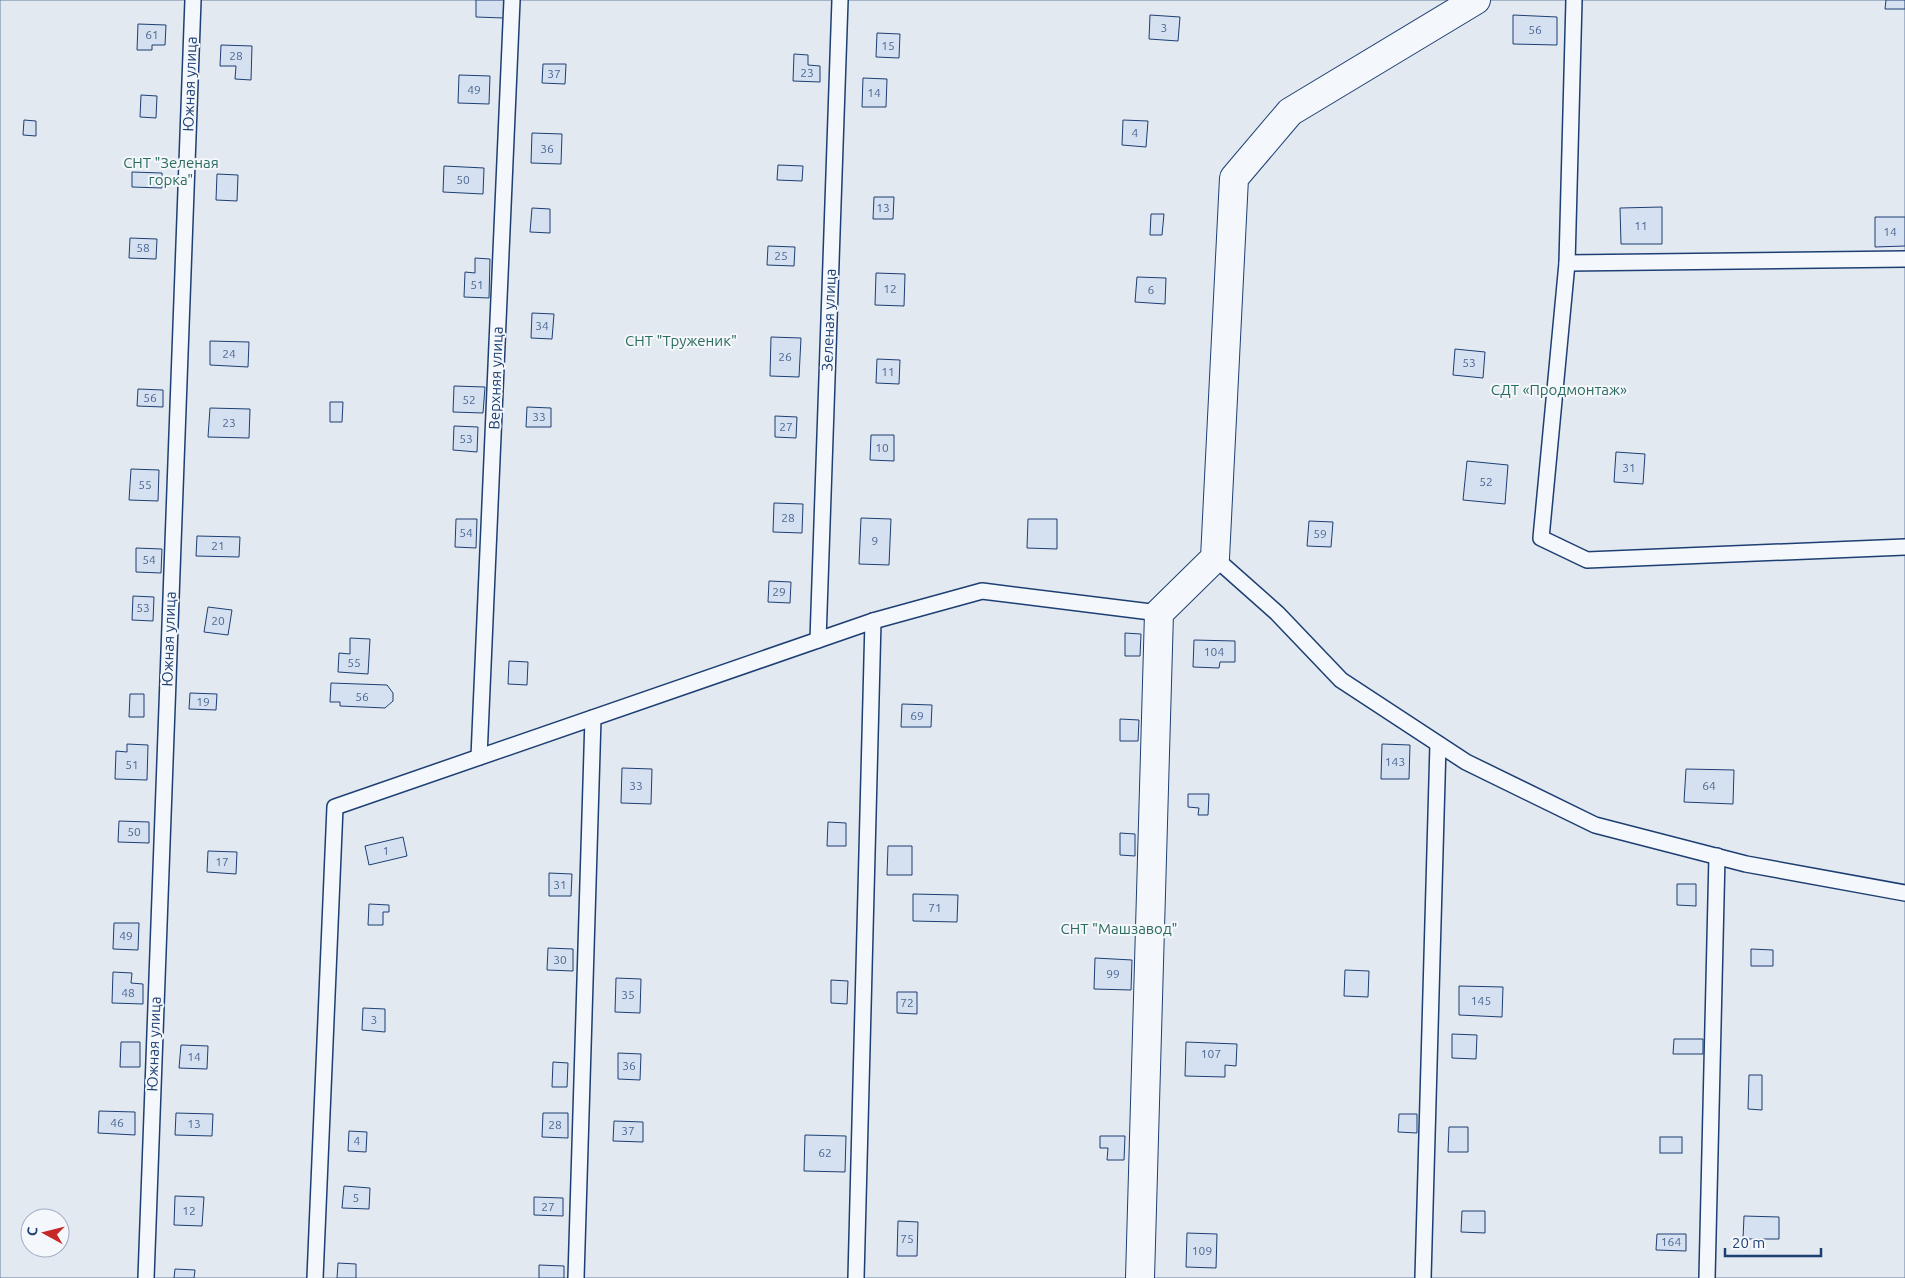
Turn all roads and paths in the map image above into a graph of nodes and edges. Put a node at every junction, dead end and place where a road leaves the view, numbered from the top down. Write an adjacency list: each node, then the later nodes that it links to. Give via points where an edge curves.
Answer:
1 (193, 0): 18 (lane, Южная улица)
2 (512, 0): 15 (lane, Верхняя улица)
3 (840, 0): 12 (lane, Зеленая улица)
4 (1476, 0): 9 (street, via 1290,112 1234,178)
5 (1574, 0): 7 (lane)
6 (1905, 258): 7 (lane)
7 (1567, 263): 8 (lane, via 1541,538 1587,560)
8 (1905, 547)
9 (1214, 558): 10 (street); 14 (lane, via 1278,613 1340,680)
10 (1159, 613): 11 (lane, via 982,591); 22 (street)
11 (873, 622): 12 (lane); 21 (lane)
12 (818, 640): 13 (lane)
13 (593, 718): 15 (lane); 20 (lane)
14 (1438, 744): 16 (lane, via 1466,762 1595,825); 23 (lane)
15 (479, 757): 19 (lane, via 335,806)
16 (1717, 856): 17 (lane); 24 (lane)
17 (1905, 893)
18 (146, 1278)
19 (315, 1278)
20 (576, 1278)
21 (856, 1278)
22 (1140, 1278)
23 (1423, 1278)
24 (1708, 1278)

